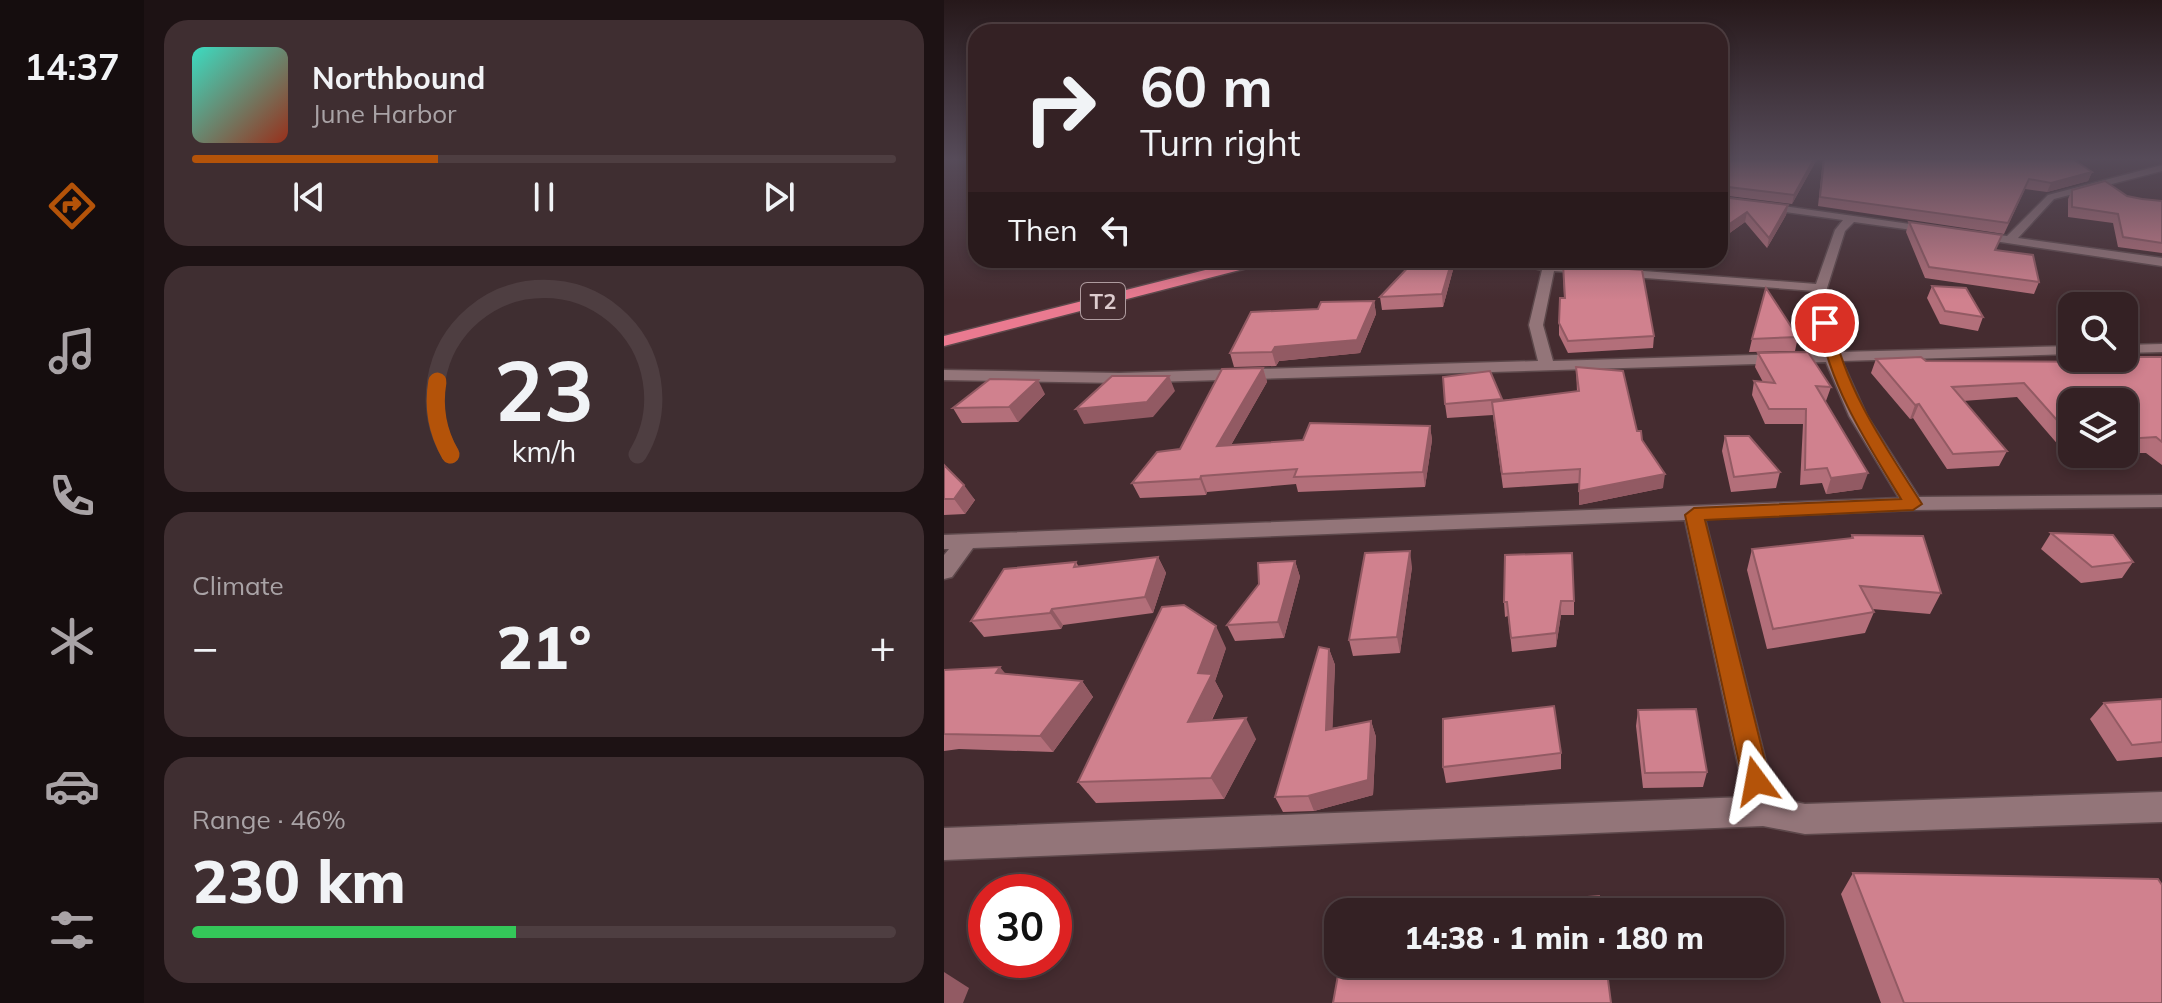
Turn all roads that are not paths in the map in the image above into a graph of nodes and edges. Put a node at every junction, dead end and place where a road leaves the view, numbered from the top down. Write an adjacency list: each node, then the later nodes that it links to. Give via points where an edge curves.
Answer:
1 (1760, 206): 3 (street)
2 (2043, 206): 6 (street)
3 (1851, 219): 4 (street); 11 (street, via 1840,230)
4 (1953, 232)
5 (1967, 234): 6 (street)
6 (2010, 240): 7 (street)
7 (2162, 262)
8 (1231, 268): 12 (highway, T2)
9 (1549, 268): 17 (street, via 1536,325)
10 (1562, 268): 11 (street)
11 (1821, 288): 16 (street)
12 (944, 341)
13 (2162, 348): 14 (street)
14 (2138, 349)
15 (2058, 350): 16 (street)
16 (1832, 357): 17 (street); 20 (street, via 1858,416)
17 (1547, 365): 18 (street, via 1119,378)
18 (944, 375)
19 (2162, 501): 20 (street)
20 (1913, 504): 21 (street)
21 (1694, 515): 22 (street); 25 (street)
22 (955, 542): 23 (street)
23 (944, 571)
24 (2162, 807): 25 (street, via 1805,819)
25 (1763, 811): 26 (street)
26 (944, 844)

